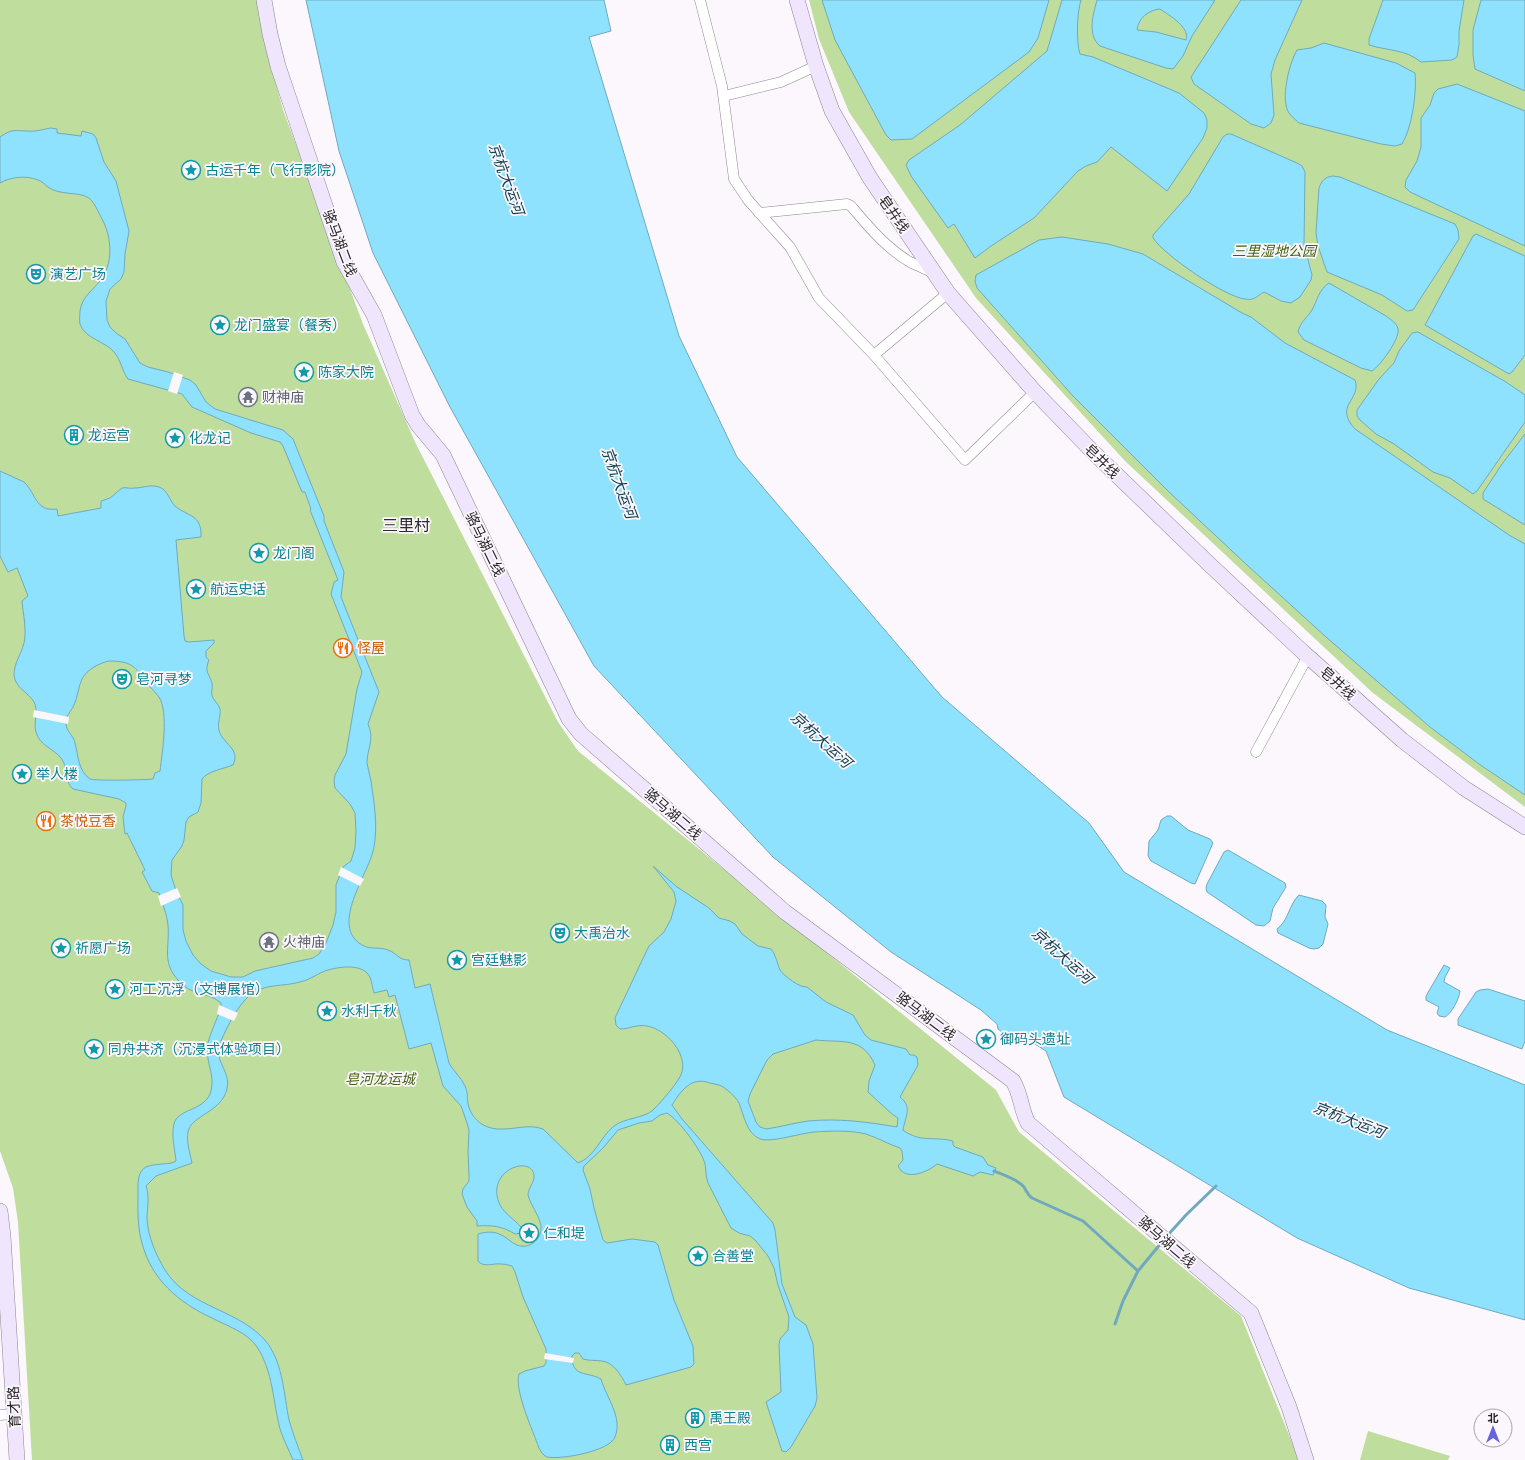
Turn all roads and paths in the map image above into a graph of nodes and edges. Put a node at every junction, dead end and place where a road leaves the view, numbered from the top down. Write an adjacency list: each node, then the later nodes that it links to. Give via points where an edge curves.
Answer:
1 (264, 0): 17 (street, 骆马湖二线, via 278,66 344,262 377,321 412,415 443,455 569,719 581,734 785,912 1013,1081 1028,1123 1251,1314 1289,1407)
2 (700, 0): 5 (street)
3 (797, 0): 4 (street, 皂井线)
4 (816, 66): 5 (street, via 781,82); 7 (street, 皂井线, via 832,111 870,178)
5 (724, 96): 6 (street, via 734,179)
6 (759, 213): 7 (street, via 847,204 893,250); 9 (street, via 790,247 819,298)
7 (935, 274): 8 (street, 皂井线)
8 (948, 294): 9 (street); 10 (street, 皂井线)
9 (874, 354): 10 (street, via 965,460)
10 (1035, 392): 11 (street, 皂井线, via 1094,453)
11 (1308, 656): 12 (street); 13 (street, 皂井线, via 1402,740 1464,788)
12 (1256, 752)
13 (1525, 827)
14 (0, 1211): 15 (street, 育才路, via 4,1236)
15 (7, 1414): 16 (street, 育才路)
16 (17, 1460)
17 (1306, 1460)

